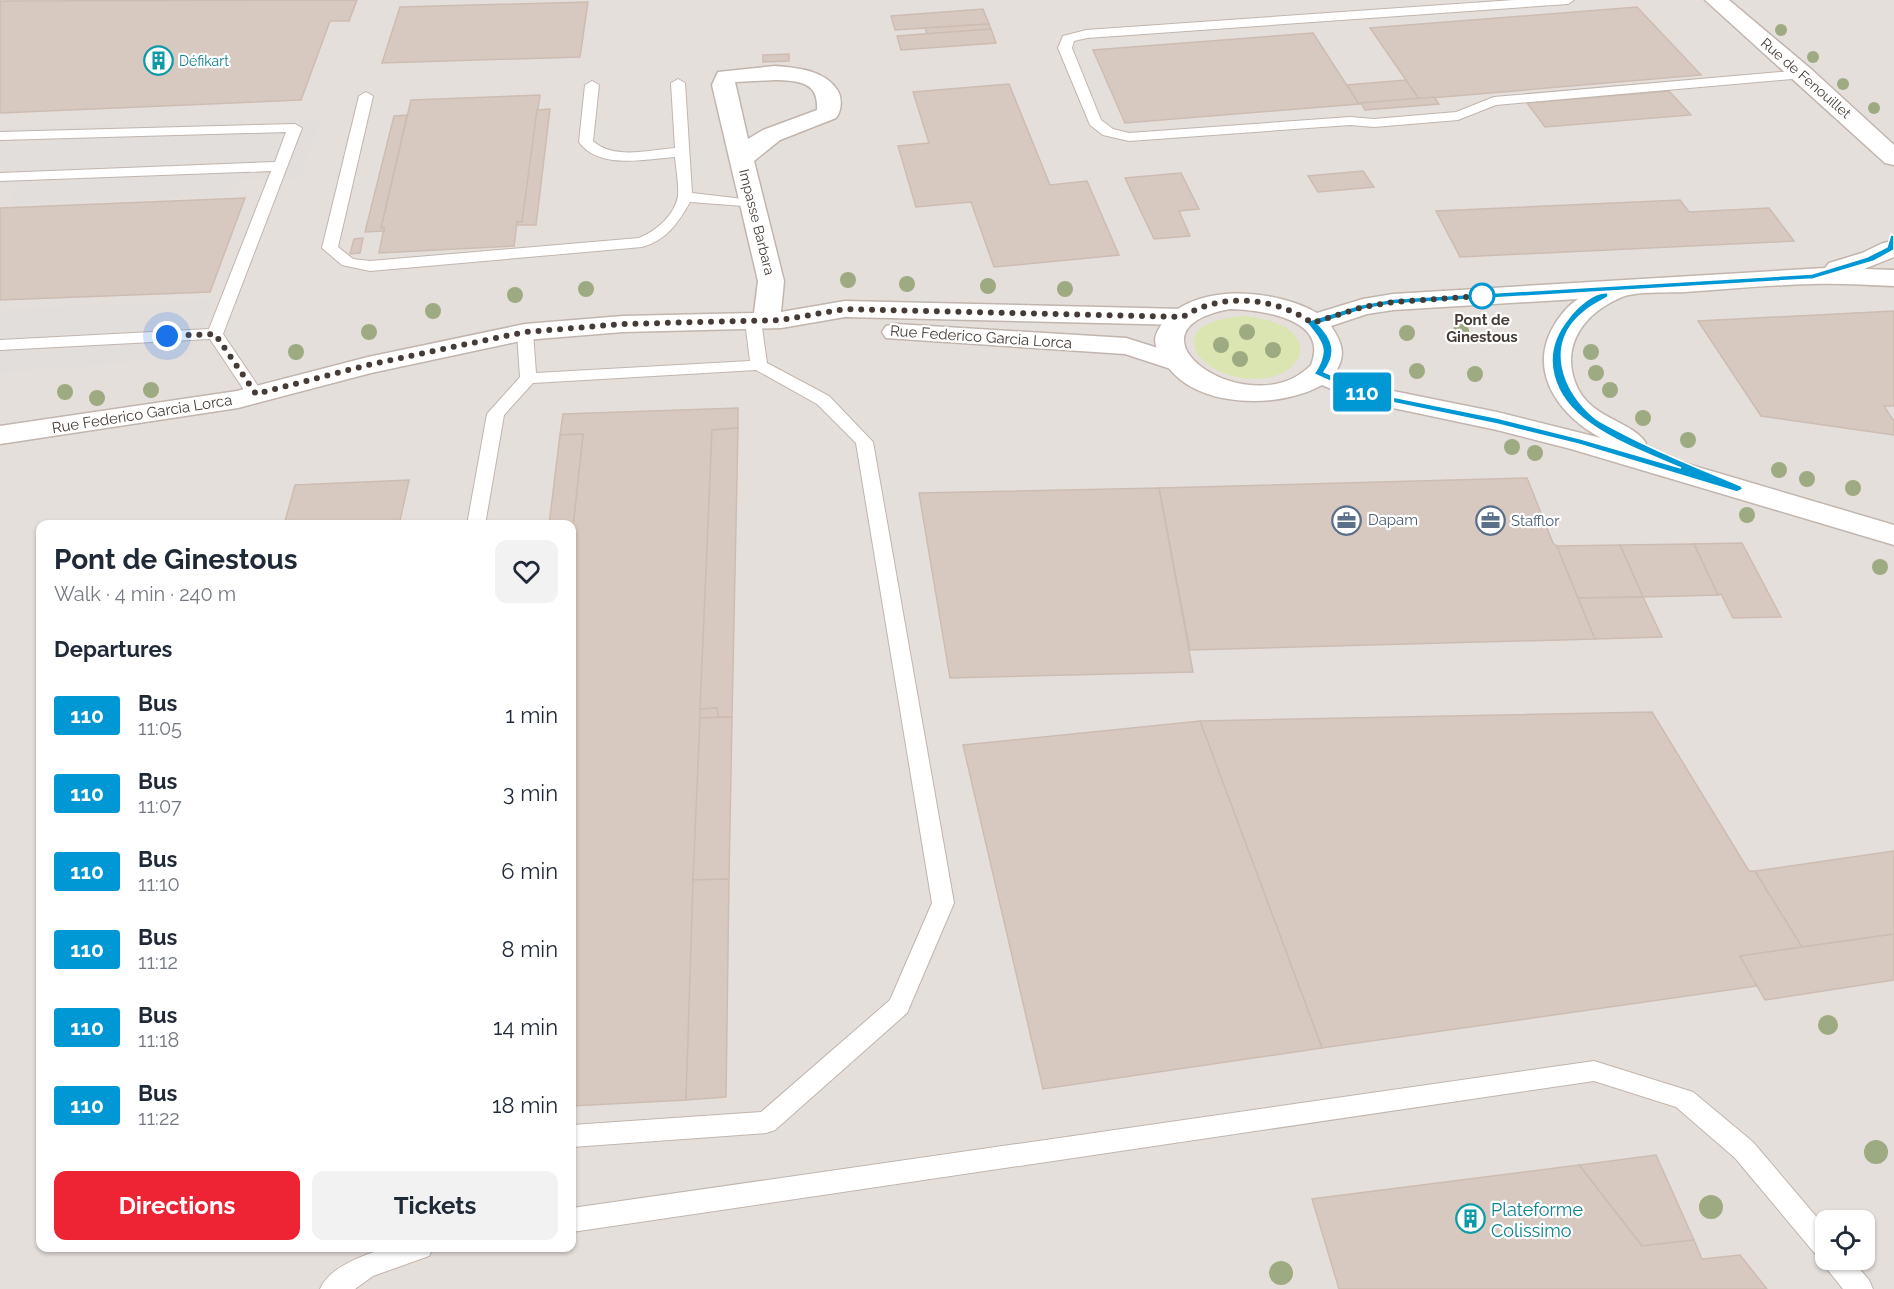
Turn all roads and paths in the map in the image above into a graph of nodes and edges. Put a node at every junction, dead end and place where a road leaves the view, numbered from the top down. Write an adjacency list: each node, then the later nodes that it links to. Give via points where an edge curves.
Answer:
1 (1568, 0): 3 (lane, via 1086,34 1068,39 1065,48 1095,122 1108,132 1129,137 1458,116 1494,101)
2 (1716, 0): 3 (street, Rue de Fenouillet)
3 (1803, 74): 9 (street, Rue de Fenouillet)
4 (678, 83): 8 (lane)
5 (592, 85): 8 (lane, via 586,142 590,147 616,154)
6 (366, 96): 13 (lane, via 330,248 340,260 353,266 642,242 669,227)
7 (0, 136): 11 (lane, via 294,128)
8 (682, 152): 13 (lane)
9 (1894, 158)
10 (741, 160): 10 (street, Impasse Barbara, via 767,135 828,113 828,90 814,80 790,73 726,77 723,85); 14 (street, Impasse Barbara)
11 (281, 166): 12 (lane); 23 (lane)
12 (0, 177)
13 (685, 197): 14 (lane)
14 (752, 204): 20 (street, Impasse Barbara, via 771,281)
15 (1893, 246): 16 (street, via 1871,259)
16 (1813, 276): 17 (street); 18 (street)
17 (1894, 278)
18 (1617, 288): 21 (street, via 1393,302); 31 (street, via 1580,309 1564,330 1557,348 1556,370 1570,397 1593,421)
19 (1183, 317): 20 (street, Rue Federico Garcia Lorca, via 845,309); 21 (street, via 1208,305 1253,301 1286,309); 25 (street, via 1170,334 1170,344)
20 (767, 320): 22 (street, Rue Federico Garcia Lorca, via 623,324); 25 (street, Rue Federico Garcia Lorca, via 835,328 1126,346); 26 (lane)
21 (1312, 323): 27 (street, via 1324,335 1329,348 1327,362)
22 (525, 332): 28 (lane); 29 (street, Rue Federico Garcia Lorca, via 368,365)
23 (215, 334): 24 (lane); 29 (lane)
24 (0, 345)
25 (1180, 364): 27 (street, via 1212,384 1257,393 1286,390)
26 (759, 365): 28 (lane); 34 (lane, via 823,400 864,442 943,903 899,1006 766,1122)
27 (1318, 374): 31 (street, via 1370,395 1581,442)
28 (528, 378): 32 (lane, via 496,414)
29 (256, 394): 30 (street, Rue Federico Garcia Lorca)
30 (0, 435)
31 (1737, 489): 33 (street)
32 (477, 520)
33 (1894, 535)
34 (576, 1136)
35 (576, 1219): 36 (lane, via 1594,1071 1684,1099 1744,1150)
36 (1815, 1235)
37 (408, 1252): 39 (lane, via 365,1267)
38 (1844, 1270): 40 (lane)
39 (333, 1289)
40 (1860, 1289)

